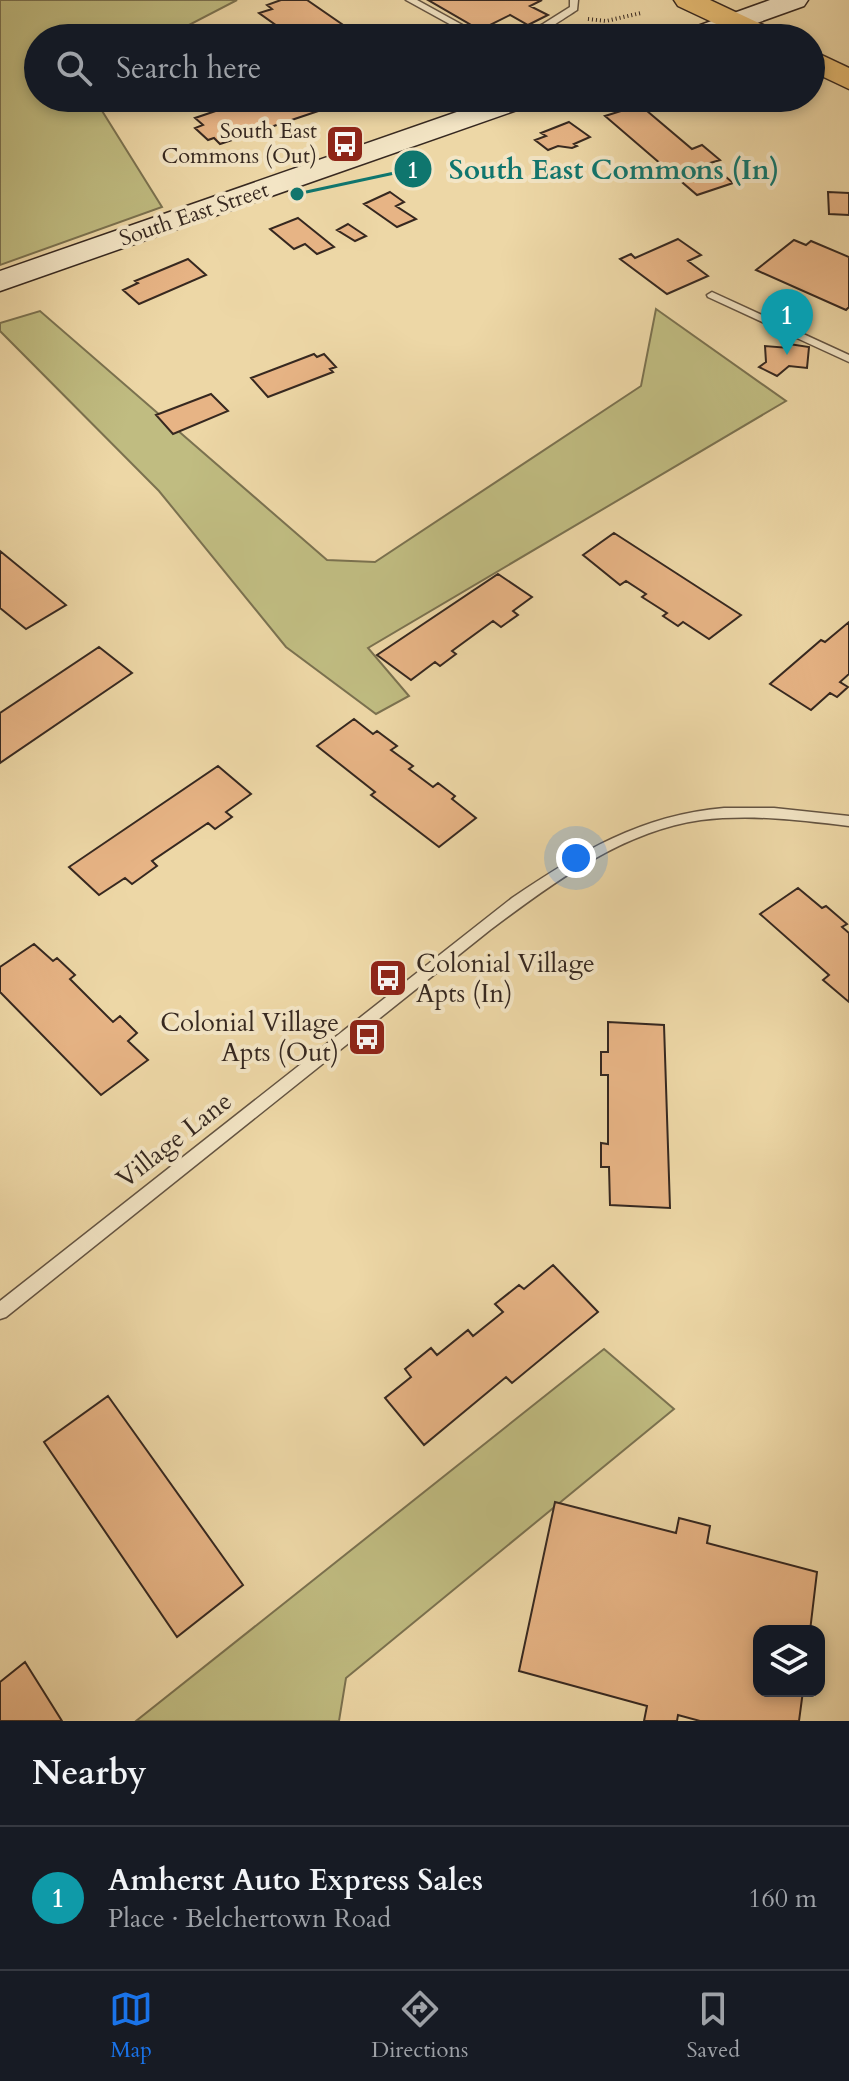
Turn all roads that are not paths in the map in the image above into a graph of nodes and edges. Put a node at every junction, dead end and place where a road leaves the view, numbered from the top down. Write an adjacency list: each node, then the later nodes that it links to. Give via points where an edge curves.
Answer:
1 (410, 0): 6 (lane)
2 (574, 0): 7 (lane, via 574,8)
3 (688, 0): 5 (highway)
4 (795, 0): 5 (main road)
5 (734, 22): 8 (main road); 9 (highway)
6 (455, 24)
7 (549, 24)
8 (728, 24)
9 (738, 24)
10 (825, 67): 11 (highway)
11 (849, 80)
12 (484, 112): 13 (main road, South East Street)
13 (0, 282)
14 (712, 295): 15 (lane)
15 (849, 359)
16 (849, 821): 17 (lane, Village Lane, via 755,812 701,814 604,846 449,955)
17 (0, 1311)

